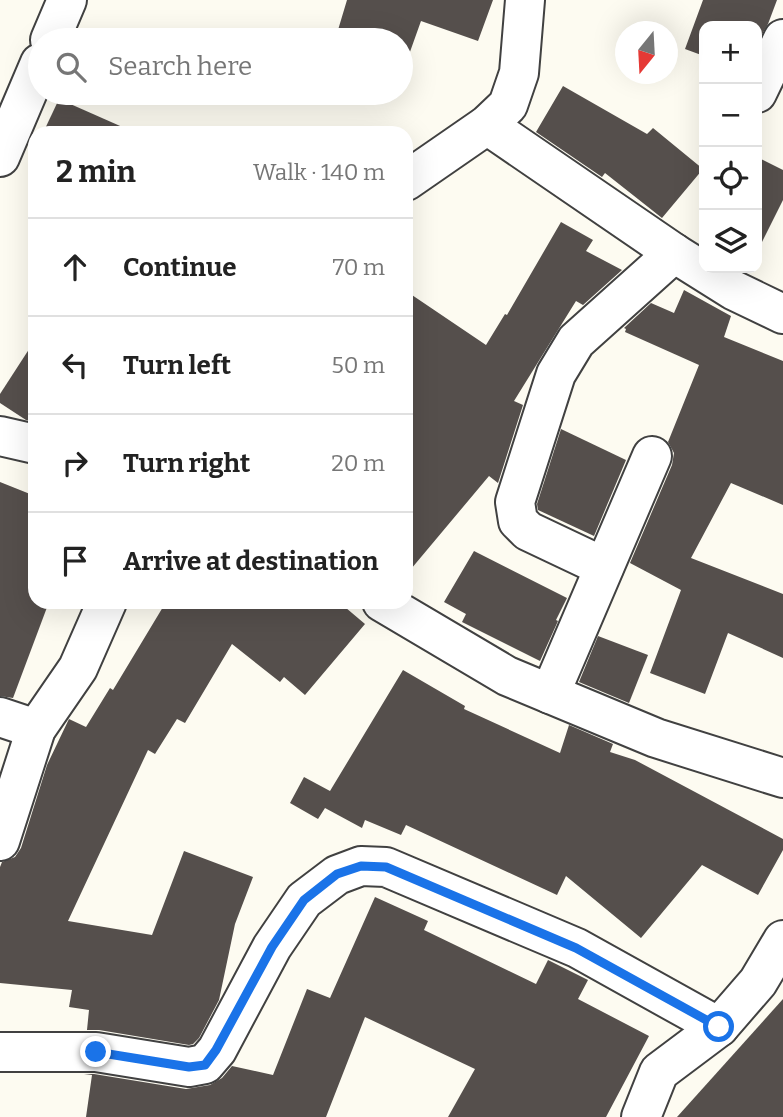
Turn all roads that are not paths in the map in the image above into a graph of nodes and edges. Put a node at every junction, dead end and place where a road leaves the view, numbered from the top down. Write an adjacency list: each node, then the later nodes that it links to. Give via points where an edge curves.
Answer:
1 (67, 0): 3 (street)
2 (525, 0): 7 (street, via 519,73 508,105)
3 (55, 28)
4 (783, 39): 5 (street)
5 (761, 84)
6 (28, 92): 8 (street)
7 (487, 125): 9 (street); 10 (street)
8 (0, 158)
9 (413, 176)
10 (674, 253): 11 (street); 15 (street, via 576,341 556,374 514,502 518,521 528,531)
11 (783, 314)
12 (0, 436): 13 (street)
13 (28, 442)
14 (652, 456): 15 (street)
15 (604, 567): 18 (street)
16 (104, 609): 20 (street, via 78,668)
17 (394, 609): 18 (street, via 507,676)
18 (550, 694): 21 (street, via 656,738)
19 (0, 717): 20 (street)
20 (36, 729): 22 (street)
21 (783, 778)
22 (0, 841)
23 (780, 952): 24 (street)
24 (719, 1027): 25 (street, via 576,948 386,867 361,866 337,874 304,900 205,1065 189,1067 96,1052); 26 (street, via 659,1072)
25 (0, 1052)
26 (641, 1117)

